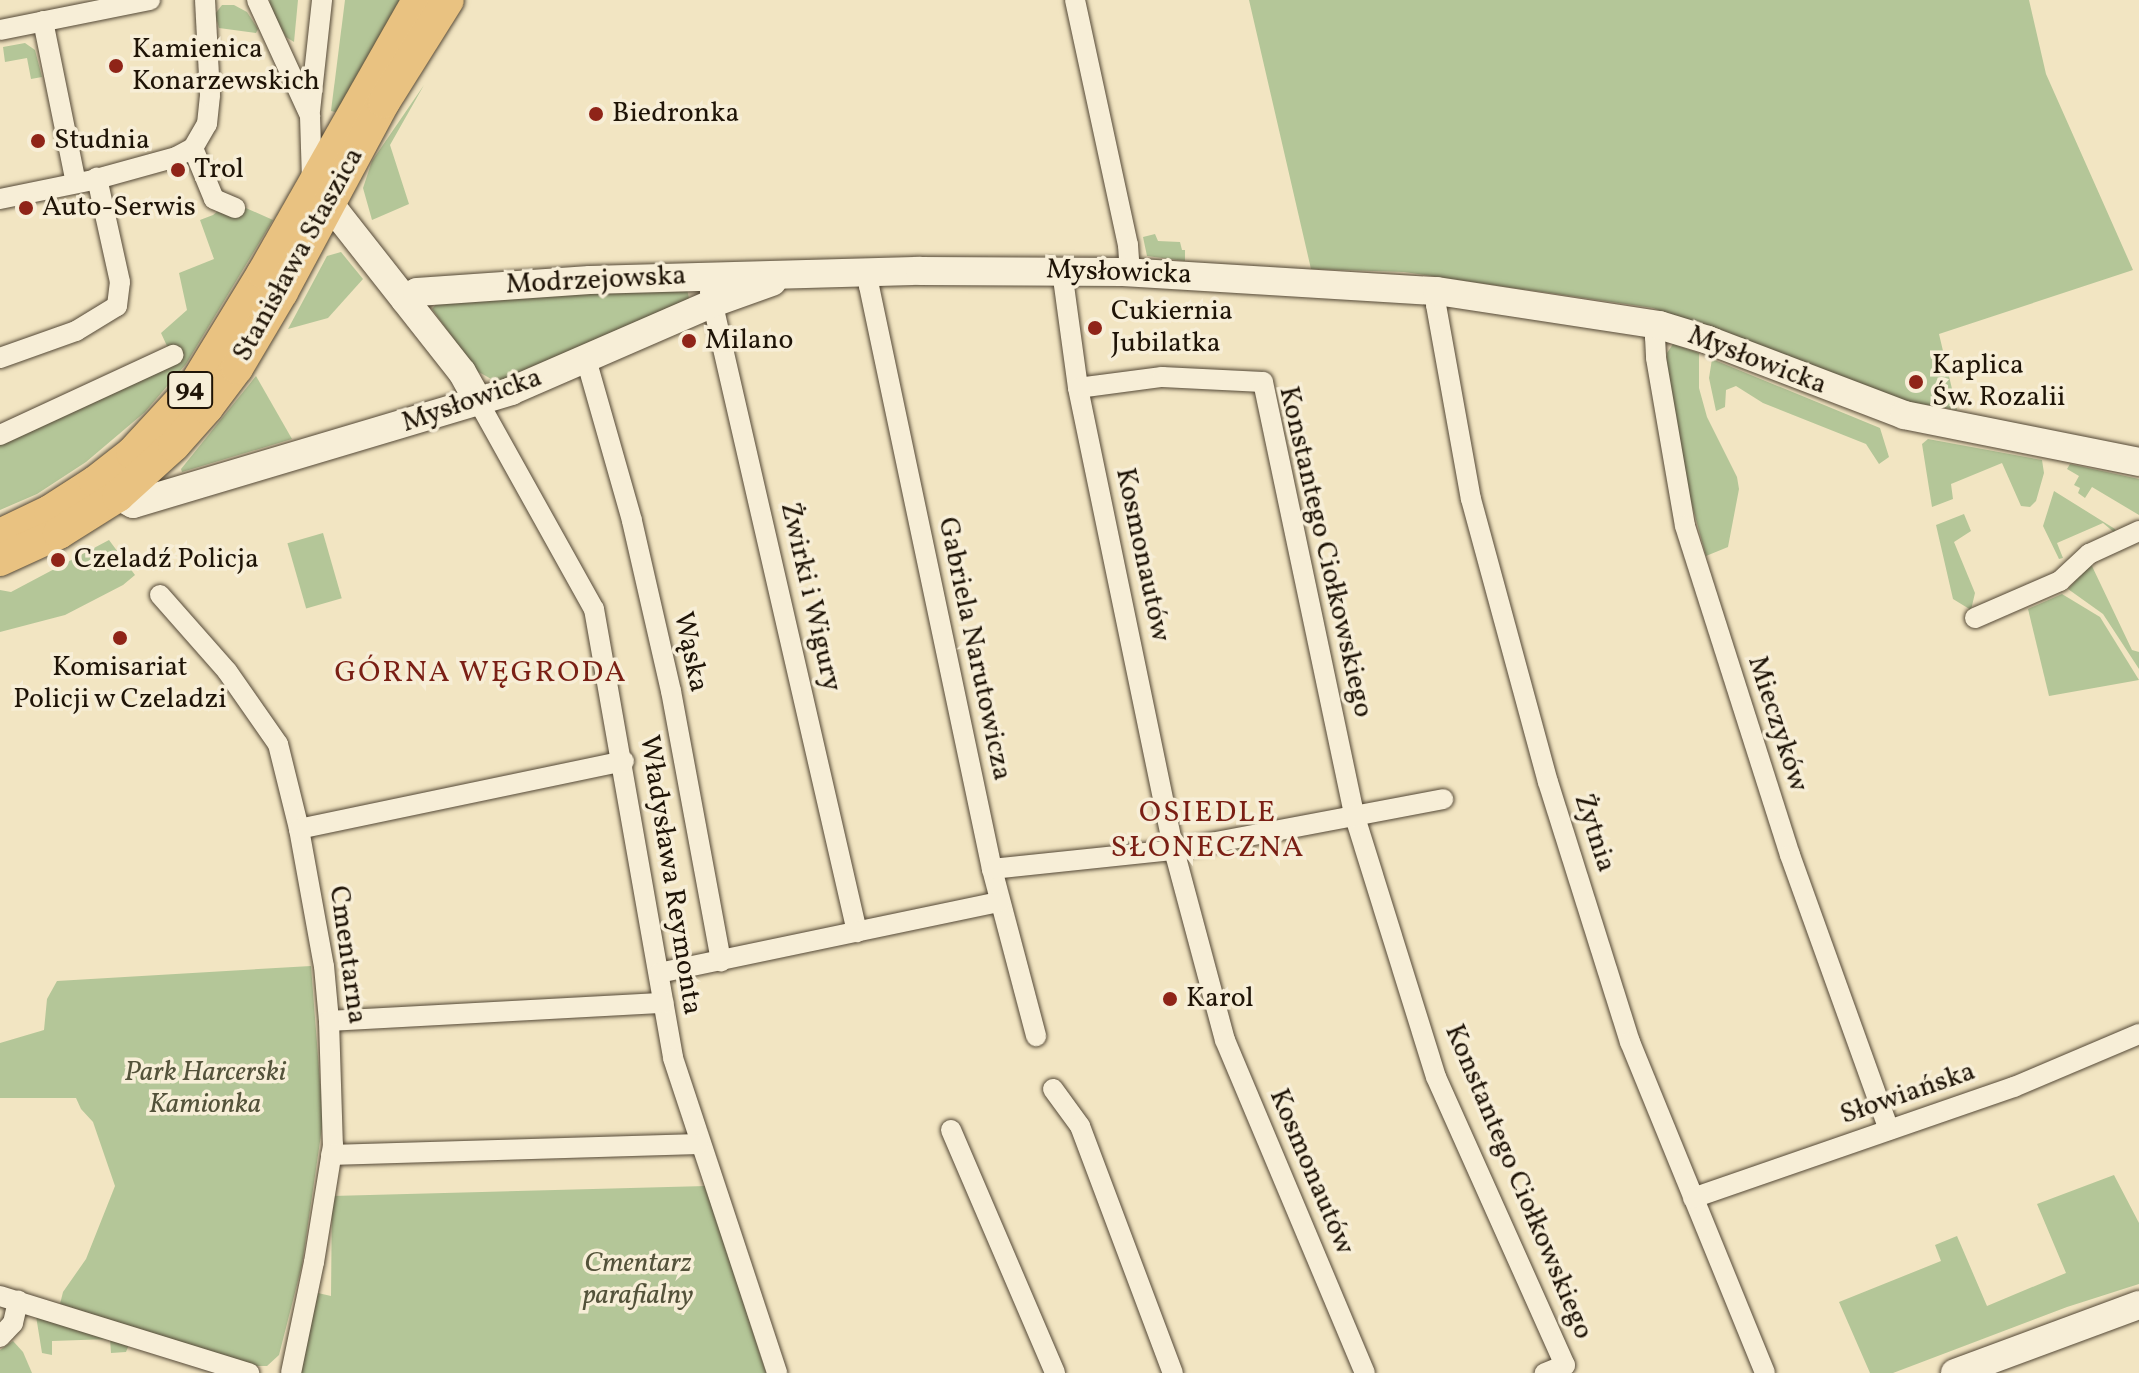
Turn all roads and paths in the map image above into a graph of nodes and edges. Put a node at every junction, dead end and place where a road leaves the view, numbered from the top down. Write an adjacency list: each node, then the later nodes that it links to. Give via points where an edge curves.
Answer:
1 (150, 0): 8 (street)
2 (205, 0): 11 (street, via 210,95 207,124)
3 (257, 0): 10 (street)
4 (322, 0): 10 (street)
5 (418, 0): 14 (main road, Stanisława Staszica / 94)
6 (448, 0): 14 (main road, Stanisława Staszica / 94)
7 (1075, 0): 19 (street)
8 (43, 21): 9 (street); 13 (street)
9 (0, 30)
10 (310, 116): 14 (street)
11 (193, 148): 12 (street); 16 (street, via 214,199)
12 (97, 178): 13 (street); 26 (street, via 120,282 117,306 76,331)
13 (76, 183): 15 (street)
14 (320, 192): 23 (street); 32 (main road, Stanisława Staszica / 94, via 237,368 174,445); 34 (main road, Stanisława Staszica / 94, via 194,386 159,425 95,482)
15 (0, 199)
16 (235, 208)
17 (869, 271): 18 (street, Mysłowicka); 20 (street, Mysłowicka); 43 (street, Gabriela Narutowicza)
18 (1062, 271): 19 (street, Mysłowicka); 28 (street, Kosmonautów)
19 (1130, 272): 22 (street, Mysłowicka)
20 (790, 273): 21 (street, Modrzejowska)
21 (710, 289): 23 (street, Modrzejowska, via 590,280 417,292); 27 (street, Mysłowicka); 45 (street, Żwirki i Wigury)
22 (1437, 291): 24 (street, Mysłowicka); 57 (street, Żytnia, via 1471,499 1548,782 1630,1042)
23 (405, 300): 29 (street, via 462,372)
24 (1659, 325): 31 (street, Mysłowicka, via 1904,415); 54 (street, Mieczyków, via 1656,358 1685,526 1790,855)
25 (173, 355): 30 (street)
26 (0, 358)
27 (586, 359): 29 (street, Mysłowicka); 46 (street, Wąska, via 671,691)
28 (1078, 388): 40 (street, Konstantego Ciołkowskiego, via 1162,377 1263,382); 42 (street, Kosmonautów)
29 (478, 401): 32 (street, Mysłowicka, via 133,504); 38 (street, Władysława Reymonta, via 592,602)
30 (0, 435)
31 (2139, 462)
32 (118, 496): 35 (main road, Stanisława Staszica / 94, via 59,533)
33 (2139, 531): 37 (street, via 2089,554 2060,581)
34 (0, 535)
35 (0, 560)
36 (160, 595): 41 (street, Cmentarna, via 270,728)
37 (1975, 618)
38 (624, 761): 41 (street); 47 (street, Władysława Reymonta)
39 (1443, 799): 40 (street)
40 (1355, 817): 42 (street); 67 (street, Konstantego Ciołkowskiego, via 1436,1077 1565,1365)
41 (299, 829): 49 (street, Cmentarna)
42 (1174, 850): 43 (street); 66 (street, Kosmonautów, via 1225,1040)
43 (992, 869): 44 (street, Gabriela Narutowicza)
44 (1000, 902): 45 (street); 51 (street, Gabriela Narutowicza)
45 (857, 932): 46 (street)
46 (721, 961): 47 (street)
47 (659, 973): 48 (street, Władysława Reymonta)
48 (664, 1003): 49 (street); 55 (street, Władysława Reymonta, via 673,1058)
49 (329, 1021): 56 (street, Cmentarna)
50 (2139, 1034): 54 (street, Słowiańska, via 2014,1087)
51 (1036, 1036)
52 (1053, 1089): 65 (street, via 1080,1126)
53 (951, 1130): 64 (street)
54 (1889, 1130): 57 (street, Słowiańska)
55 (698, 1144): 56 (street); 63 (street, Władysława Reymonta)
56 (331, 1155): 62 (street, Cmentarna)
57 (1693, 1198): 68 (street, Żytnia)
58 (9, 1299): 60 (street); 61 (street)
59 (2139, 1305): 69 (street)
60 (6, 1330)
61 (249, 1373)
62 (291, 1373)
63 (777, 1373)
64 (1055, 1373)
65 (1173, 1373)
66 (1365, 1373)
67 (1545, 1373)
68 (1765, 1373)
69 (1955, 1373)

